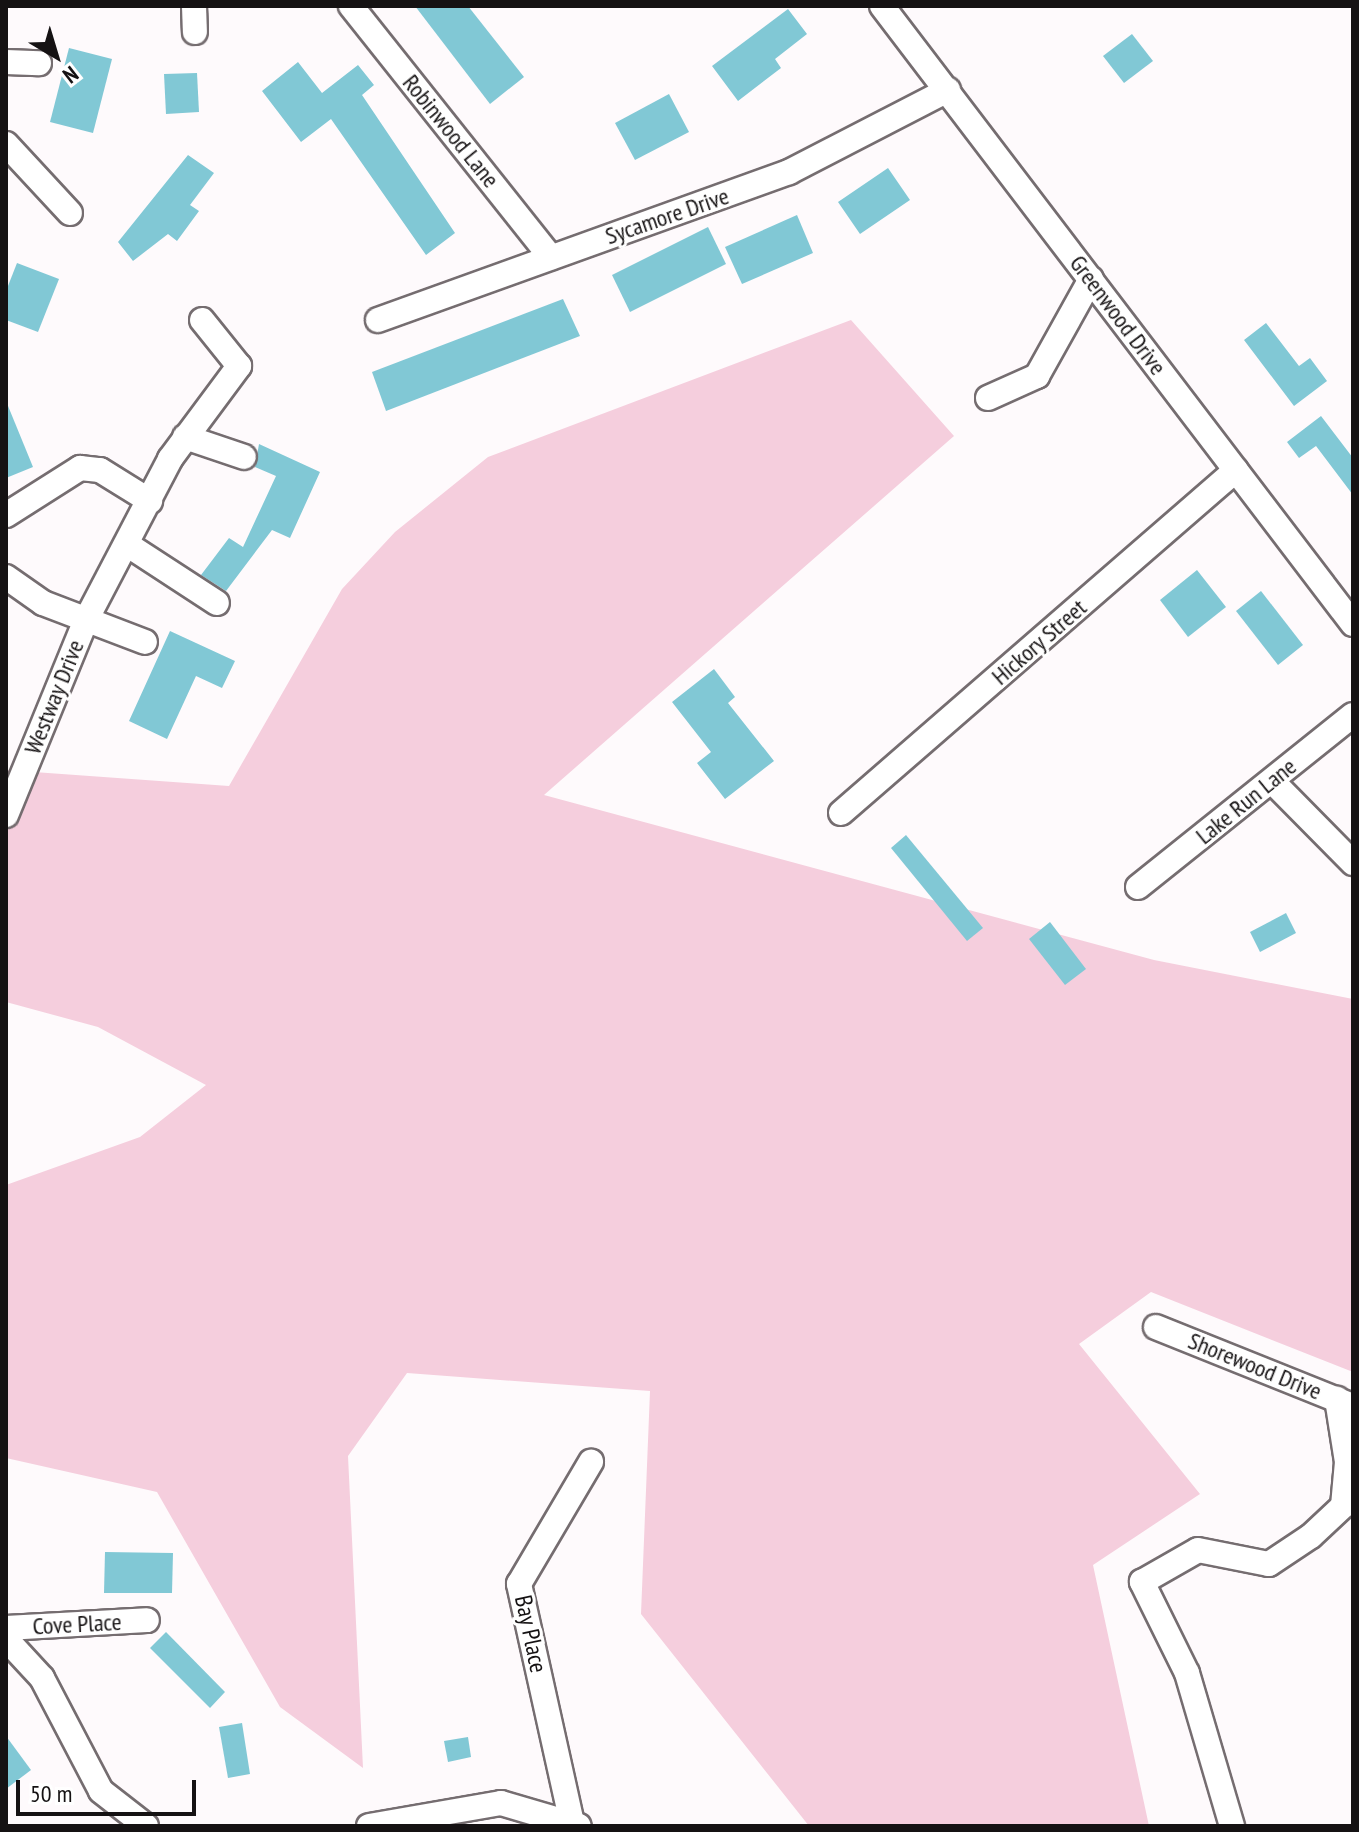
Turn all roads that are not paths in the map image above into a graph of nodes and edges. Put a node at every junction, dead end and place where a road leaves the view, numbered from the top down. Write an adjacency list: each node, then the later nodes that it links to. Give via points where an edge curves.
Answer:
1 (194, 6): 4 (street)
2 (351, 6): 10 (street, Robinwood Lane)
3 (882, 6): 7 (street, Greenwood Drive)
4 (195, 32)
5 (6, 62): 6 (street)
6 (39, 63)
7 (948, 90): 10 (street, Sycamore Drive, via 789,172); 11 (street, Greenwood Drive)
8 (6, 144): 9 (street)
9 (70, 213)
10 (551, 257): 13 (street, Sycamore Drive)
11 (1091, 279): 14 (street, via 1037,376); 17 (street, Greenwood Drive)
12 (202, 320): 15 (street, via 239,366)
13 (378, 320)
14 (988, 398)
15 (185, 437): 16 (street); 18 (street)
16 (244, 457)
17 (1236, 470): 24 (street, Greenwood Drive); 28 (street, Hickory Street)
18 (150, 501): 19 (street, via 100,470 80,468); 20 (street)
19 (6, 515)
20 (128, 545): 22 (street); 23 (street)
21 (6, 577): 23 (street, Westway Drive)
22 (217, 603)
23 (86, 620): 25 (street); 29 (street, Westway Drive)
24 (1353, 624)
25 (145, 642)
26 (1353, 715): 27 (street, Lake Run Lane)
27 (1273, 782): 30 (street); 31 (street, Lake Run Lane)
28 (841, 813)
29 (6, 815)
30 (1353, 863)
31 (1138, 887)
32 (1156, 1327): 33 (street, Shorewood Drive)
33 (1345, 1403): 41 (street, via 1343,1506 1311,1536 1269,1564 1198,1550 1142,1582 1197,1699)
34 (591, 1462): 38 (street, Bay Place, via 519,1584)
35 (147, 1620): 36 (street, Cove Place)
36 (6, 1628)
37 (6, 1639): 39 (street, via 42,1678 101,1791)
38 (576, 1824): 40 (street, via 501,1803)
39 (146, 1826)
40 (369, 1826)
41 (1232, 1826)

